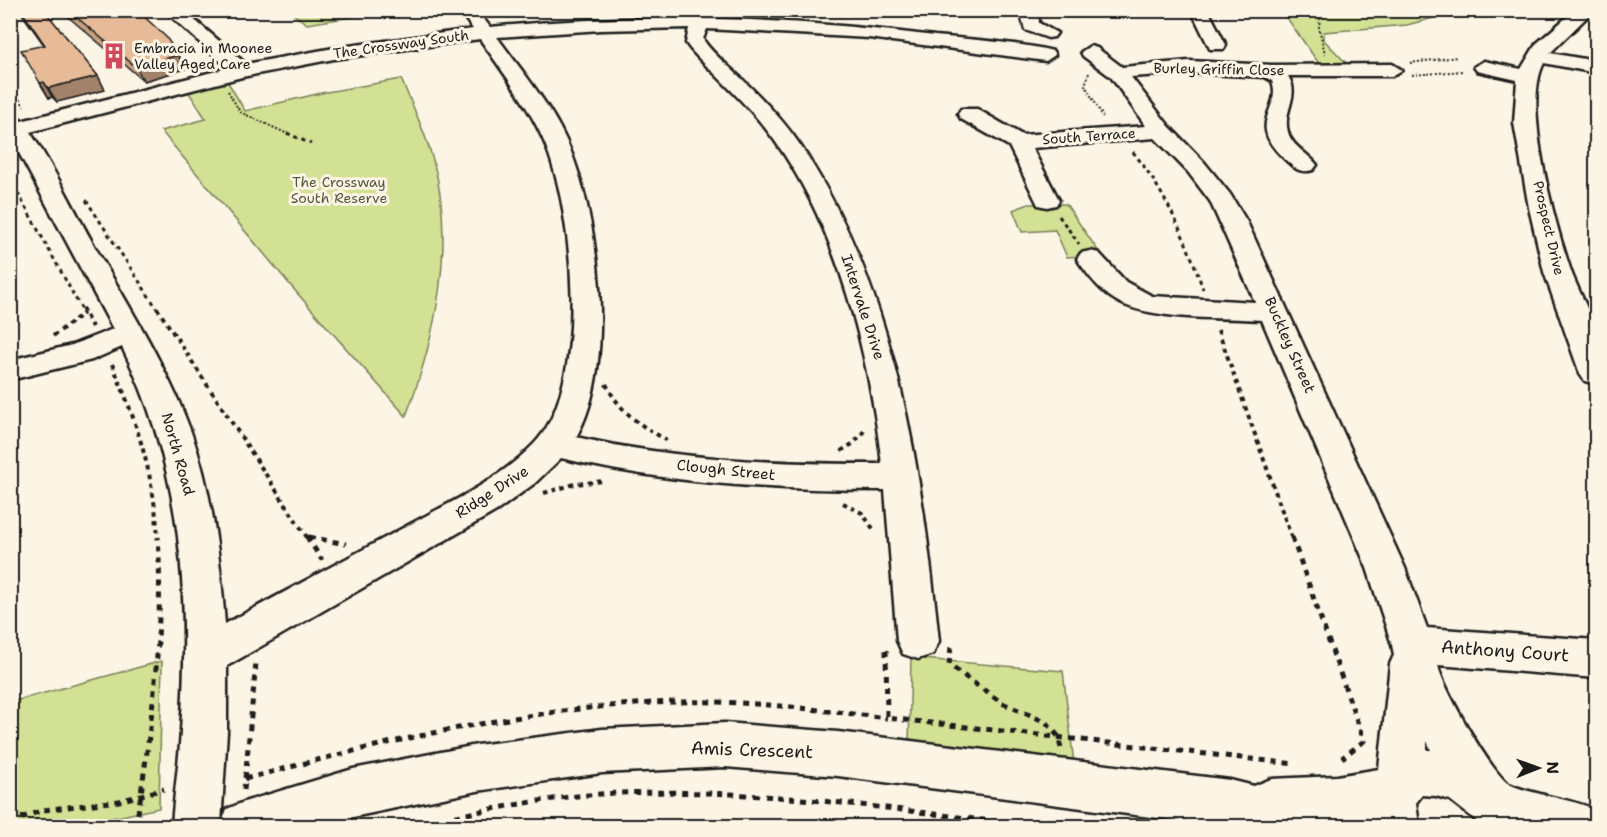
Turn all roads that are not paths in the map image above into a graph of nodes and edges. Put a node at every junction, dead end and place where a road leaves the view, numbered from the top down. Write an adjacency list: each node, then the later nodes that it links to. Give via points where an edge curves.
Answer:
1 (172, 10): 15 (street)
2 (1029, 10): 10 (street, Buckley Street, via 1030,26)
3 (1199, 10): 9 (street)
4 (1586, 10): 11 (street, via 1543,48)
5 (648, 16): 7 (street, The Crossway South); 8 (street, The Crossway South)
6 (831, 19): 8 (street, The Crossway South); 10 (street, The Crossway South, via 1007,51)
7 (476, 21): 15 (street, The Crossway South, via 377,46); 28 (street, Ridge Drive, via 554,138 570,179 585,278 585,351)
8 (700, 22): 29 (street, Intervale Drive, via 695,43 744,90 794,153 847,253 872,325 890,401)
9 (1217, 45)
10 (1066, 47): 16 (street, Burley Griffin Close, via 1172,66); 19 (street, Buckley Street)
11 (1533, 66): 12 (street); 13 (street); 27 (street, Prospect Drive, via 1525,123 1541,208 1558,272)
12 (1484, 67)
13 (1596, 67)
14 (1392, 70): 16 (street, Burley Griffin Close)
15 (243, 71): 18 (street, The Crossway South)
16 (1271, 72): 21 (street, via 1282,81 1286,93 1275,126 1277,134)
17 (969, 114): 20 (street)
18 (21, 125): 25 (street, North Road)
19 (1161, 131): 20 (street, South Terrace); 24 (street, Buckley Street, via 1221,199)
20 (1018, 142): 22 (street, South Terrace)
21 (1305, 165)
22 (1047, 200)
23 (1090, 259): 24 (street, via 1144,316 1209,306)
24 (1275, 312): 31 (street, Buckley Street, via 1386,568)
25 (116, 339): 26 (street); 32 (street, North Road, via 157,386 176,436 192,502 202,588)
26 (10, 370)
27 (1596, 374)
28 (565, 447): 29 (street, Clough Street, via 598,456 798,477); 32 (street, Ridge Drive, via 485,500)
29 (901, 477): 30 (street, Intervale Drive)
30 (918, 641)
31 (1413, 645): 33 (street, Anthony Court); 34 (street, Buckley Street); 36 (street, Buckley Street, via 1419,680 1430,704 1456,751)
32 (204, 657): 38 (street, North Road, via 202,779)
33 (1596, 658)
34 (1397, 799): 35 (street, Amis Crescent); 36 (street, Amis Crescent, via 1413,774 1430,772 1450,776)
35 (1230, 804): 37 (street, Amis Crescent, via 838,754 725,745 602,751 477,768); 39 (street, Amis Crescent)
36 (1500, 810): 40 (street)
37 (243, 812)
38 (196, 826)
39 (1317, 826)
40 (1577, 826)

